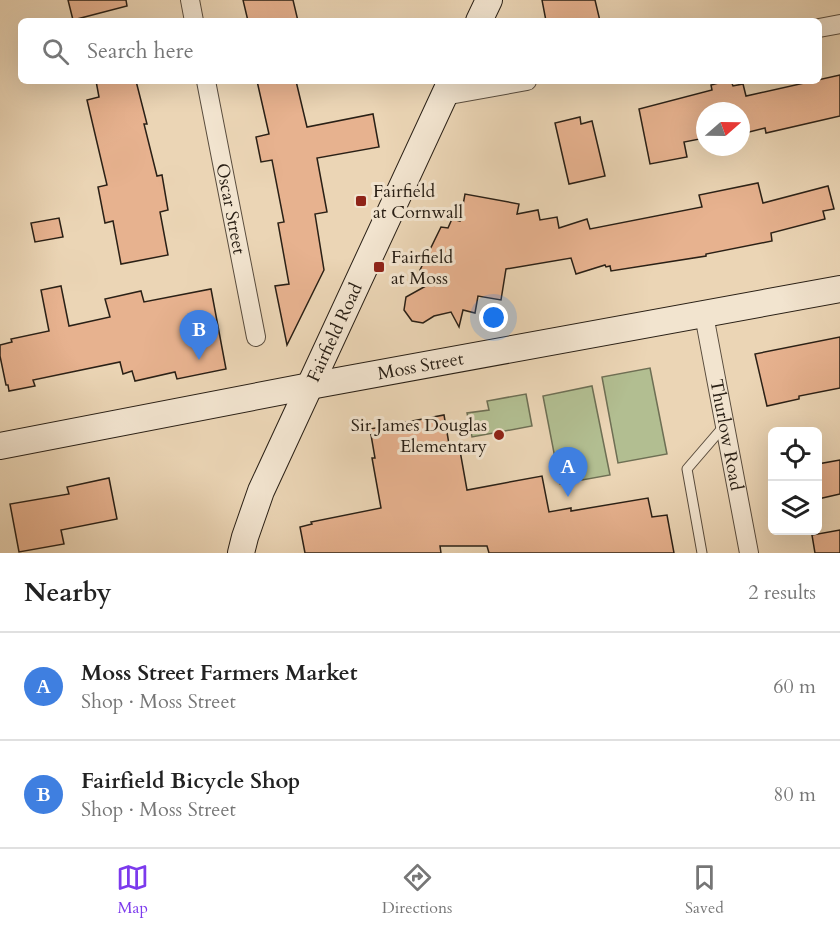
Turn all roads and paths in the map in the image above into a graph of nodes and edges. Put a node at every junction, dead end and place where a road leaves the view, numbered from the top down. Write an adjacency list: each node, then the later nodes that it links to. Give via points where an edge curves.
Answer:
1 (190, 0): 3 (street)
2 (489, 0): 4 (street)
3 (193, 18)
4 (480, 18)
5 (840, 24): 6 (street)
6 (822, 27)
7 (207, 84): 12 (street, Oscar Street)
8 (497, 84): 9 (street)
9 (448, 89): 13 (street, Fairfield Road)
10 (840, 289): 11 (street, Moss Street)
11 (704, 315): 13 (street, Moss Street); 14 (street, Thurlow Road)
12 (256, 337)
13 (310, 386): 15 (street, Moss Street); 16 (street, Fairfield Road, via 261,491)
14 (726, 425): 17 (lane, via 687,469); 18 (street, Thurlow Road)
15 (0, 446)
16 (241, 553)
17 (702, 553)
18 (749, 553)

